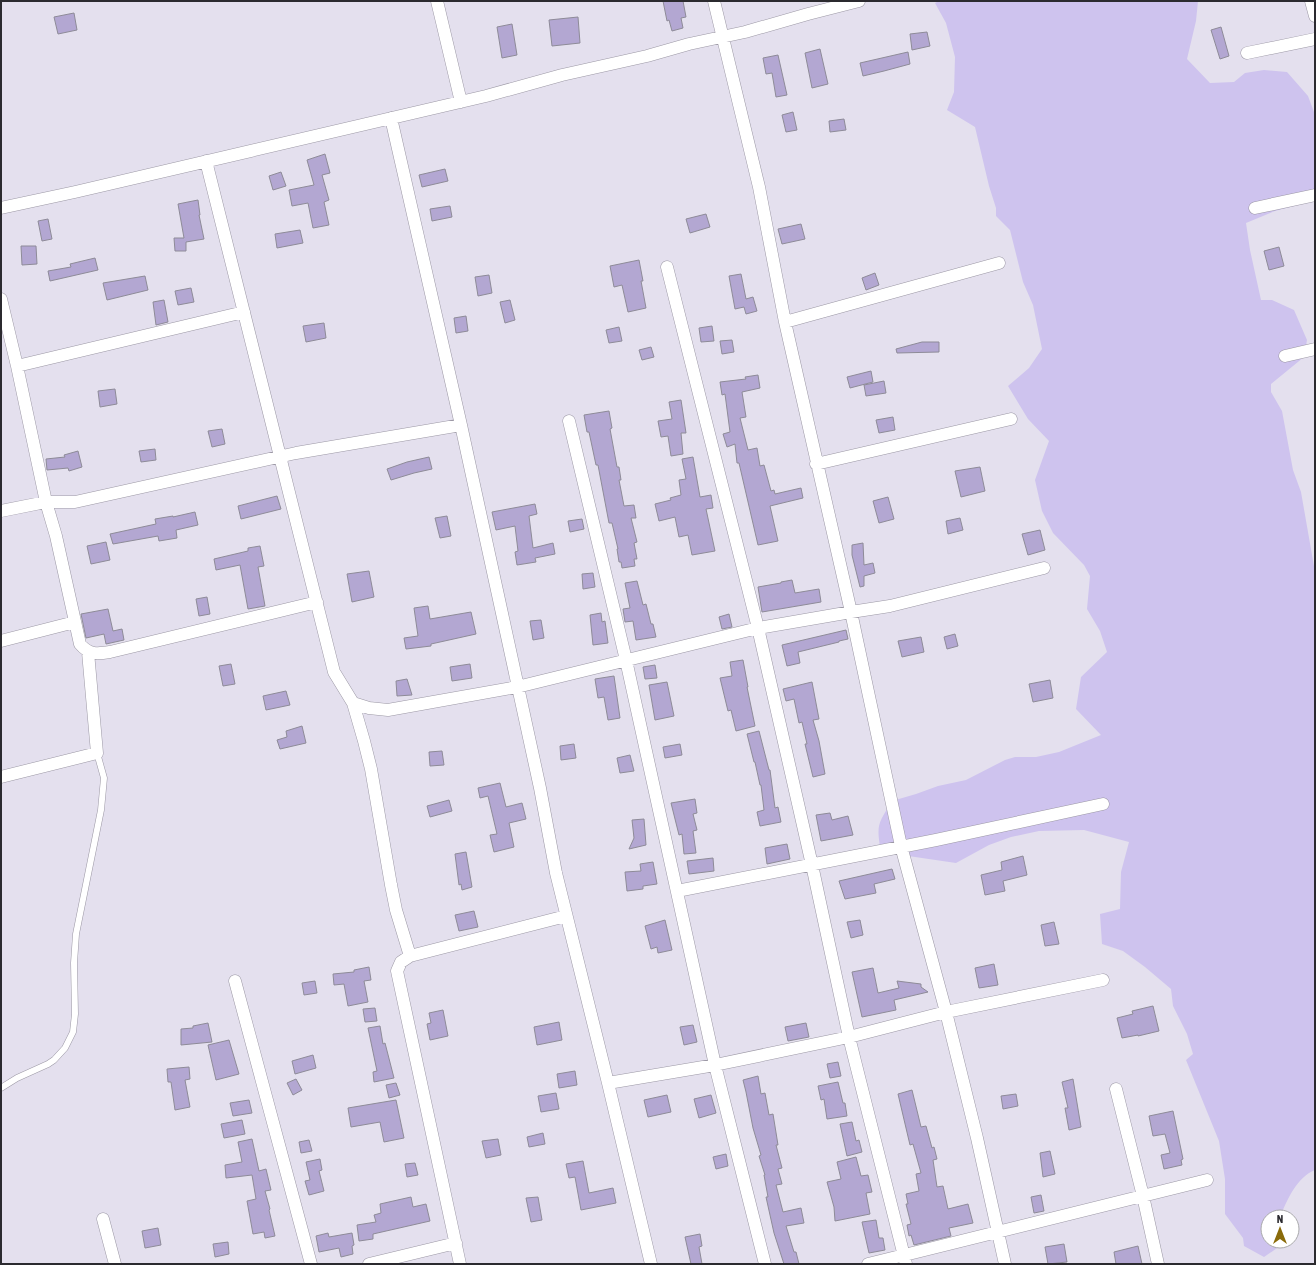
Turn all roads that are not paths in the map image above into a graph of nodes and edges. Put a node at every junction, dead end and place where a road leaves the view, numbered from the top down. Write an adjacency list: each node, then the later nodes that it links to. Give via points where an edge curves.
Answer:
1 (437, 1): 9 (street)
2 (714, 1): 6 (street)
3 (859, 1): 6 (street)
4 (1311, 1): 5 (street)
5 (1315, 16)
6 (723, 36): 9 (street, via 647,56 562,74); 19 (street, via 758,187)
7 (1315, 39): 8 (street)
8 (1247, 53)
9 (461, 102): 10 (street)
10 (391, 118): 11 (street); 25 (street)
11 (206, 161): 13 (street); 18 (street)
12 (1315, 195): 14 (street)
13 (1, 208)
14 (1255, 208)
15 (999, 263): 19 (street)
16 (667, 267): 34 (street)
17 (1, 299): 22 (street)
18 (244, 312): 22 (street); 26 (street)
19 (785, 322): 27 (street)
20 (1315, 349): 21 (street)
21 (1285, 356)
22 (17, 366): 28 (street)
23 (1011, 420): 27 (street)
24 (569, 422): 37 (street)
25 (461, 425): 26 (street); 38 (street)
26 (280, 457): 28 (street, via 75,502); 31 (street)
27 (816, 464): 32 (street)
28 (46, 502): 29 (street); 33 (street)
29 (1, 511)
30 (1044, 568): 32 (street, via 890,606)
31 (317, 602): 36 (street, via 110,652); 39 (street, via 334,672)
32 (850, 612): 34 (street); 43 (street)
33 (75, 622): 35 (street); 36 (street, via 80,644)
34 (758, 628): 37 (street); 44 (street)
35 (1, 641)
36 (88, 652): 40 (street)
37 (626, 660): 38 (street); 45 (street)
38 (517, 687): 39 (street, via 388,710); 46 (street)
39 (352, 703): 47 (street, via 371,770 396,910)
40 (97, 753): 41 (street); 54 (lane, via 104,778 101,810 76,934 73,1032 66,1048 54,1060)
41 (1, 777)
42 (1103, 804): 43 (street)
43 (901, 846): 44 (street); 50 (street)
44 (812, 865): 45 (street); 51 (street)
45 (678, 891): 52 (street)
46 (566, 916): 47 (street); 53 (street)
47 (410, 956): 60 (street, via 401,962 398,971)
48 (1104, 980): 50 (street)
49 (235, 981): 63 (street)
50 (946, 1012): 51 (street); 59 (street)
51 (849, 1037): 52 (street); 61 (street)
52 (715, 1065): 53 (street); 67 (street)
53 (608, 1083): 66 (street)
54 (1, 1088)
55 (1116, 1089): 57 (street)
56 (1207, 1180): 57 (street)
57 (1143, 1196): 59 (street); 70 (street)
58 (103, 1219): 62 (street)
59 (998, 1231): 61 (street); 69 (street)
60 (456, 1243): 64 (street); 65 (street)
61 (906, 1260): 68 (street)
62 (115, 1264)
63 (310, 1264)
64 (368, 1264)
65 (460, 1264)
66 (650, 1264)
67 (765, 1264)
68 (868, 1264)
69 (1005, 1264)
70 (1158, 1264)

